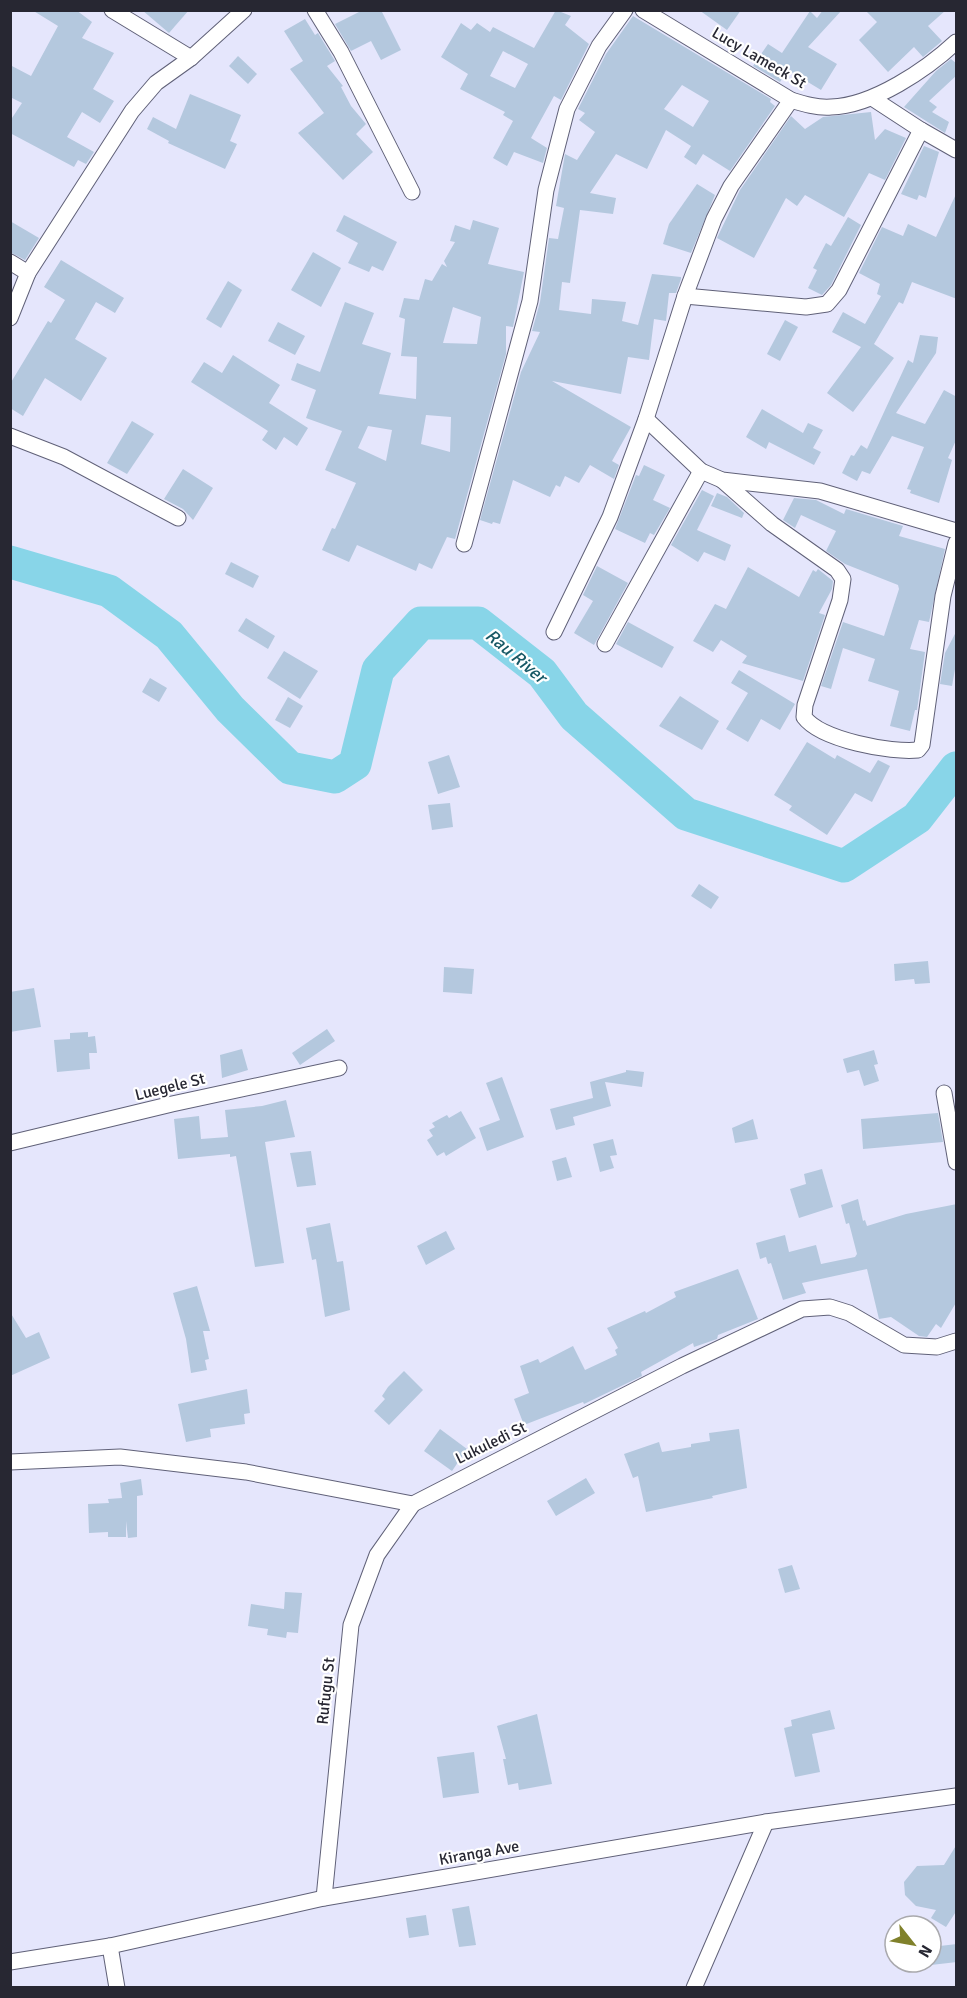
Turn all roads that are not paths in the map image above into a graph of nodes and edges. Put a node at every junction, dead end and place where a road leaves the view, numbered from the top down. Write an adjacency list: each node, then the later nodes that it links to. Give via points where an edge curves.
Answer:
1 (112, 10): 7 (street)
2 (244, 10): 7 (street)
3 (315, 10): 12 (street, via 341,52)
4 (625, 10): 24 (street, via 599,46 567,109 546,189 530,301)
5 (643, 10): 9 (street, Lucy Lameck St)
6 (957, 42): 8 (street, Lucy Lameck St)
7 (191, 58): 14 (street, via 156,83 132,111)
8 (872, 98): 9 (street, Lucy Lameck St, via 833,107 808,106); 10 (street)
9 (791, 100): 15 (street, via 731,186)
10 (921, 130): 11 (street); 15 (street, via 839,290 827,304 806,307)
11 (957, 150)
12 (412, 192)
13 (10, 262): 14 (street)
14 (28, 273): 16 (street)
15 (685, 296): 17 (street)
16 (10, 318)
17 (646, 419): 19 (street); 25 (street, via 610,517)
18 (10, 436): 21 (street, via 64,457)
19 (701, 471): 20 (street); 26 (street)
20 (722, 480): 22 (street, via 820,491); 23 (street, via 772,524 837,570 843,579 804,717 823,731 874,747 904,752 918,750 922,745 943,596)
21 (178, 518)
22 (957, 531)
23 (957, 543)
24 (464, 544)
25 (554, 632)
26 (605, 644)
27 (339, 1068): 29 (street, Luegele St)
28 (944, 1093): 30 (street)
29 (10, 1143)
30 (957, 1162)
31 (957, 1341): 33 (street, Lukuledi St, via 937,1347 904,1345 849,1313 830,1307 802,1309)
32 (10, 1462): 33 (street, via 120,1457 246,1472)
33 (413, 1504): 36 (street, Rufugu St, via 377,1555 351,1625)
34 (957, 1796): 35 (street, Kiranga Ave)
35 (766, 1822): 36 (street, Kiranga Ave); 40 (street)
36 (324, 1898): 37 (street, Kiranga Ave)
37 (110, 1946): 38 (street, Kiranga Ave); 39 (street)
38 (10, 1962)
39 (117, 1988)
40 (694, 1988)

